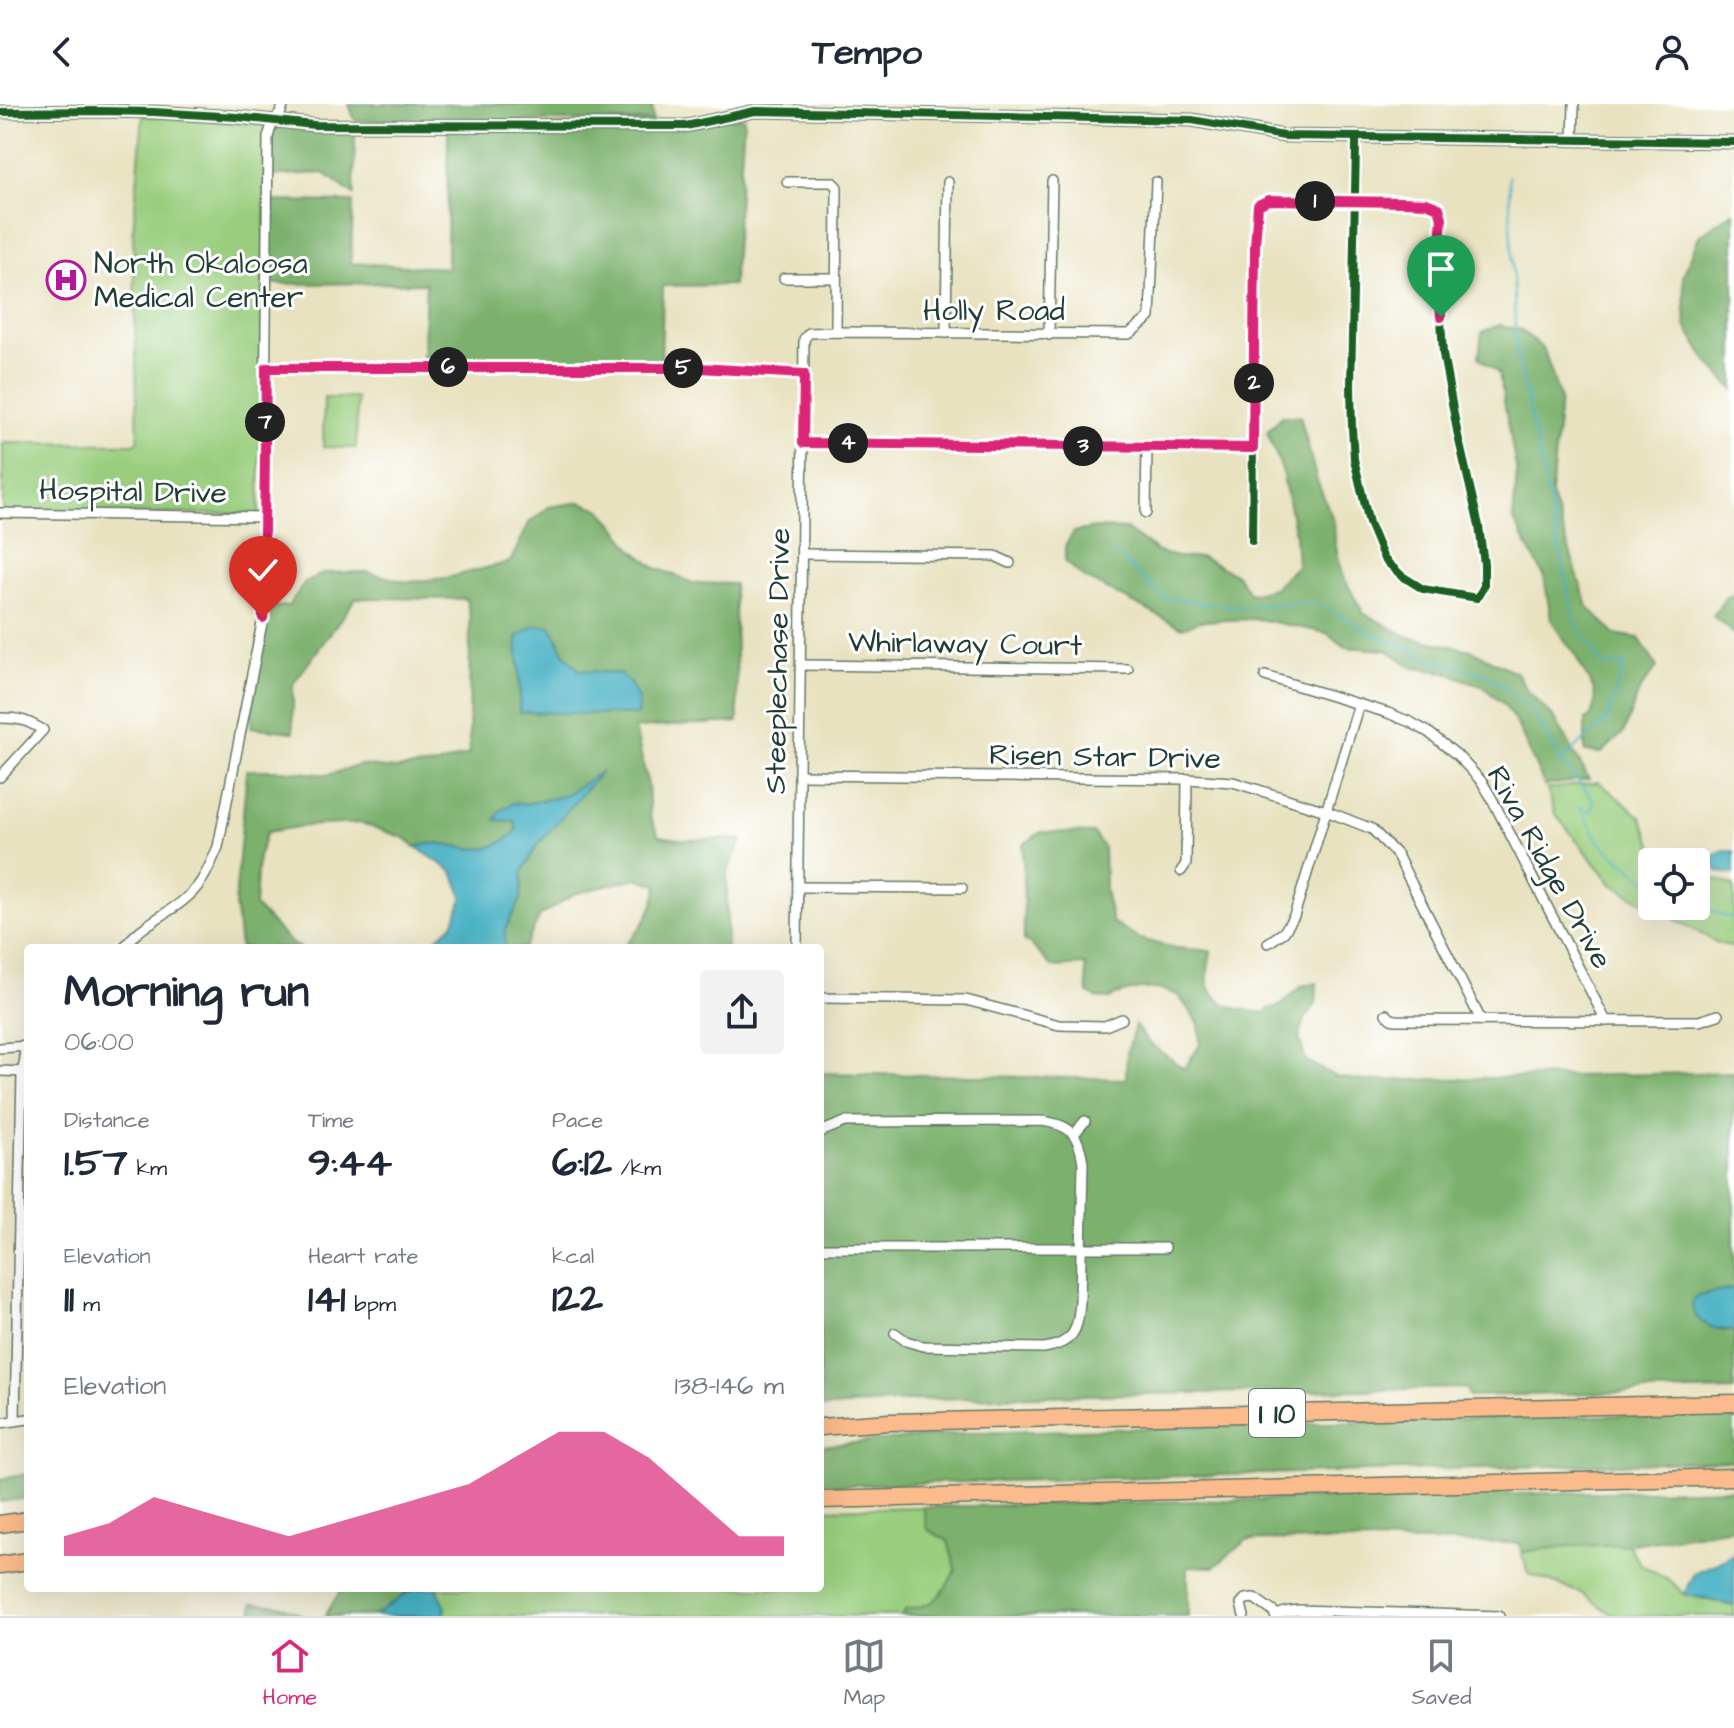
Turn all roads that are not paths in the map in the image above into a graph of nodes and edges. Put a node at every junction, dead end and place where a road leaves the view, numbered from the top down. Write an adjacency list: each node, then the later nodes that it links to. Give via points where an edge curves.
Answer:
1 (284, 104): 5 (street)
2 (1574, 104): 7 (street)
3 (986, 110): 5 (street, via 755,111 686,126); 6 (street, via 1192,120 1284,136)
4 (0, 112): 5 (street, via 154,112)
5 (273, 121): 19 (street, via 268,137)
6 (1356, 137): 7 (street); 13 (street)
7 (1573, 141): 8 (street)
8 (1734, 142)
9 (1052, 181): 18 (street)
10 (787, 182): 15 (street, via 832,182 837,187)
11 (948, 182): 17 (street)
12 (1156, 182): 18 (street, Holly Road, via 1150,317 1129,334)
13 (1355, 202): 13 (street, via 1352,428 1369,523 1384,559 1402,576 1423,589 1477,598 1484,586 1484,564 1443,354 1439,208 1426,203); 23 (street, via 1269,200 1258,205)
14 (784, 278): 15 (street)
15 (836, 278): 16 (street)
16 (836, 332): 17 (street, Holly Road); 20 (street, Holly Road, via 809,333 804,339)
17 (946, 333): 18 (street, Holly Road)
18 (1049, 335)
19 (266, 368): 20 (street, via 668,368); 26 (street)
20 (804, 374): 21 (street, Steeplechase Drive)
21 (803, 443): 22 (street); 28 (street, Steeplechase Drive)
22 (1147, 447): 23 (street); 25 (street)
23 (1253, 448): 27 (street)
24 (0, 513): 26 (street, Hospital Drive)
25 (1146, 513)
26 (265, 517): 43 (street, via 263,618 218,847 198,886)
27 (1252, 541)
28 (802, 554): 29 (street, via 995,556); 30 (street, Steeplechase Drive)
29 (1010, 563)
30 (801, 665): 31 (street, Whirlaway Court); 35 (street, Steeplechase Drive)
31 (1128, 669)
32 (1265, 676): 33 (street, Riva Ridge Drive)
33 (1359, 704): 38 (street); 50 (street, Riva Ridge Drive, via 1428,732 1482,782)
34 (0, 718): 36 (street, via 19,718 43,730)
35 (799, 775): 37 (street, Risen Star Drive); 40 (street, Steeplechase Drive)
36 (0, 777)
37 (1187, 779): 38 (street, Risen Star Drive, via 1233,782); 39 (street, via 1186,864)
38 (1326, 811): 42 (street, via 1294,916); 49 (street, Risen Star Drive, via 1372,829 1397,855)
39 (1181, 871)
40 (798, 887): 41 (street); 44 (street, Steeplechase Drive)
41 (962, 888)
42 (1268, 943)
43 (126, 944)
44 (797, 944)
45 (824, 998): 48 (street, via 966,1000 1059,1025 1105,1026)
46 (1386, 1014): 49 (street, via 1396,1020)
47 (1718, 1015): 50 (street, via 1699,1021)
48 (1122, 1019)
49 (1481, 1020): 50 (street)
50 (1606, 1021)
51 (24, 1047): 52 (street)
52 (0, 1048)
53 (0, 1071): 54 (street)
54 (24, 1072)
55 (24, 1107): 65 (street)
56 (1085, 1121): 58 (street)
57 (824, 1130): 58 (street, via 845,1122 1042,1121)
58 (1074, 1134): 61 (street, via 1083,1163)
59 (824, 1248): 61 (street)
60 (1165, 1248): 61 (street)
61 (1080, 1249): 62 (street, via 1078,1320 1070,1338 1058,1346 923,1346)
62 (895, 1333)
63 (1734, 1403): 67 (highway, I 10)
64 (24, 1420): 65 (street)
65 (15, 1421): 66 (street)
66 (0, 1423)
67 (824, 1427)
68 (1734, 1477): 69 (highway)
69 (824, 1500)
70 (24, 1521): 71 (highway)
71 (0, 1524)
72 (24, 1553): 73 (highway)
73 (0, 1556)
74 (24, 1562): 75 (highway)
75 (0, 1565)
76 (1276, 1615): 77 (street, via 1251,1598 1241,1604); 78 (street, via 1298,1610)
77 (1244, 1616)
78 (1499, 1616)

